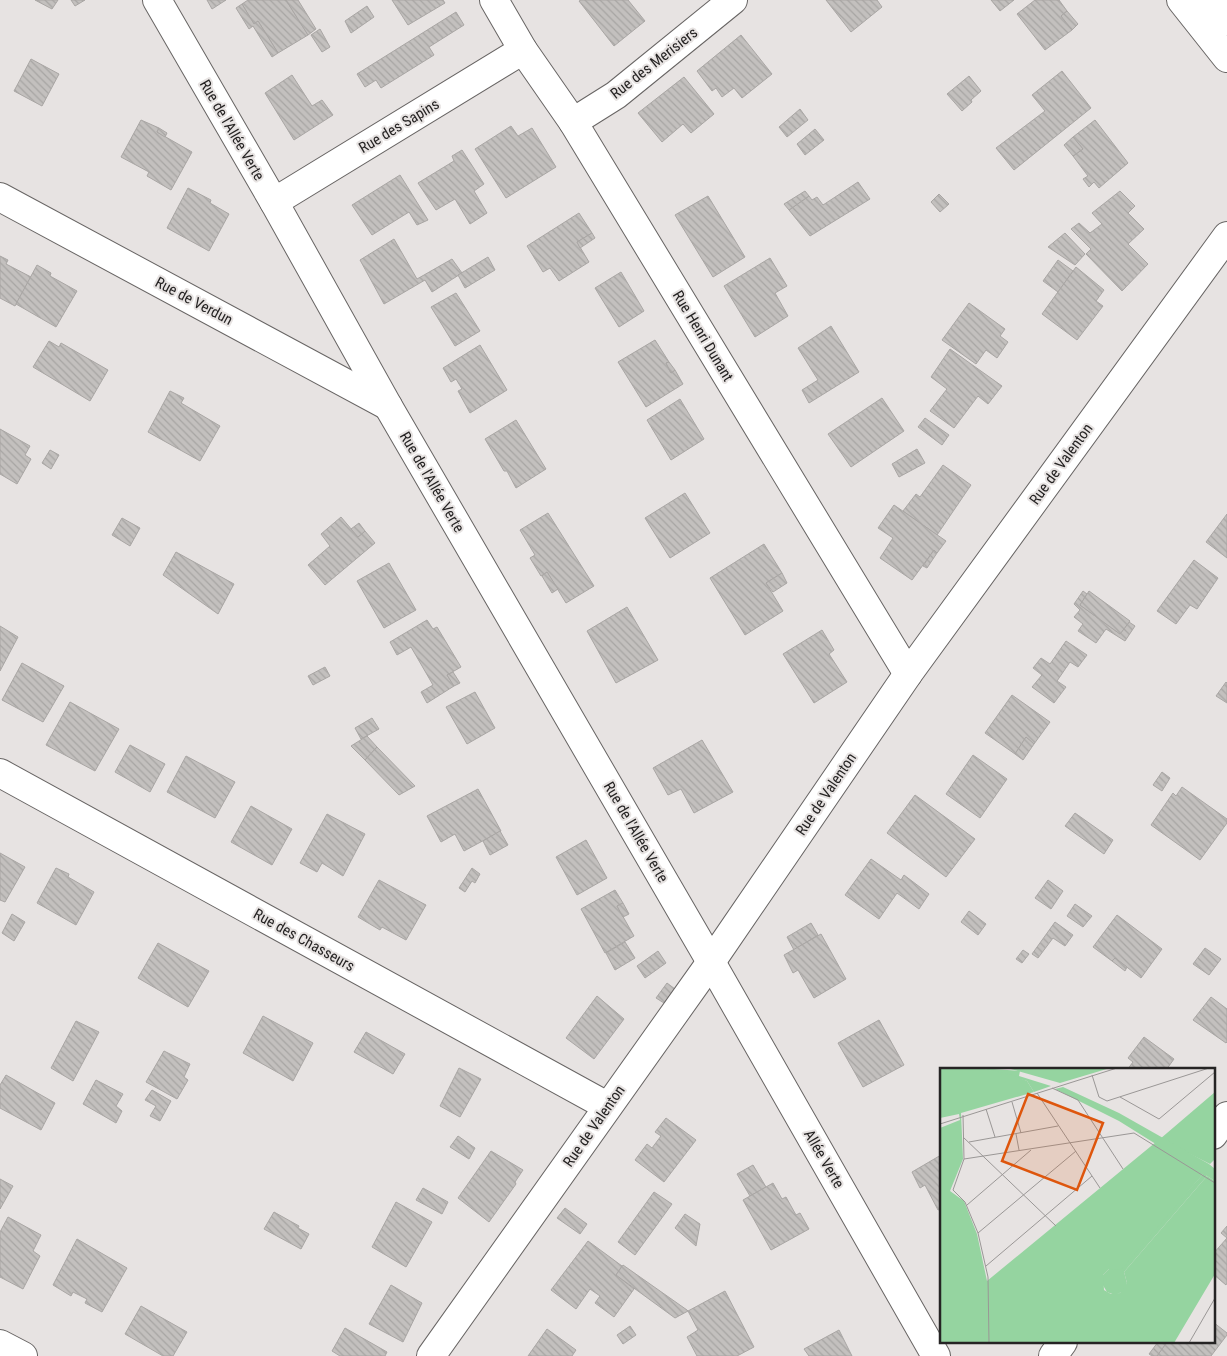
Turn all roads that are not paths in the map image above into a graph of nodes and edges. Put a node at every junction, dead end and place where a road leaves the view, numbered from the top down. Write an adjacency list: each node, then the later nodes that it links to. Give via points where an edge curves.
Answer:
1 (157, 0): 11 (street, Rue de l'Allée Verte)
2 (494, 0): 7 (street, Rue Henri Dunant)
3 (733, 0): 9 (street, Rue des Merisiers, via 616,95)
4 (1181, 0): 8 (street)
5 (1210, 0): 6 (street)
6 (1227, 21)
7 (524, 50): 9 (street, Rue Henri Dunant); 11 (street, Rue des Sapins)
8 (1227, 58)
9 (573, 122): 14 (street, Rue Henri Dunant)
10 (0, 197): 13 (street, Rue de Verdun)
11 (274, 202): 13 (street, Rue de l'Allée Verte)
12 (1227, 236): 14 (street, Rue de Valenton)
13 (388, 406): 16 (street, Rue de l'Allée Verte)
14 (908, 674): 16 (street, Rue de Valenton)
15 (0, 773): 17 (street, Rue des Chasseurs)
16 (711, 962): 17 (street, Rue de Valenton); 24 (street, Allée Verte)
17 (608, 1106): 23 (street, Rue de Valenton)
18 (1227, 1116): 19 (street)
19 (1214, 1134)
20 (0, 1344): 22 (street)
21 (1062, 1344): 25 (street)
22 (23, 1356)
23 (431, 1356)
24 (936, 1356)
25 (1053, 1356)

